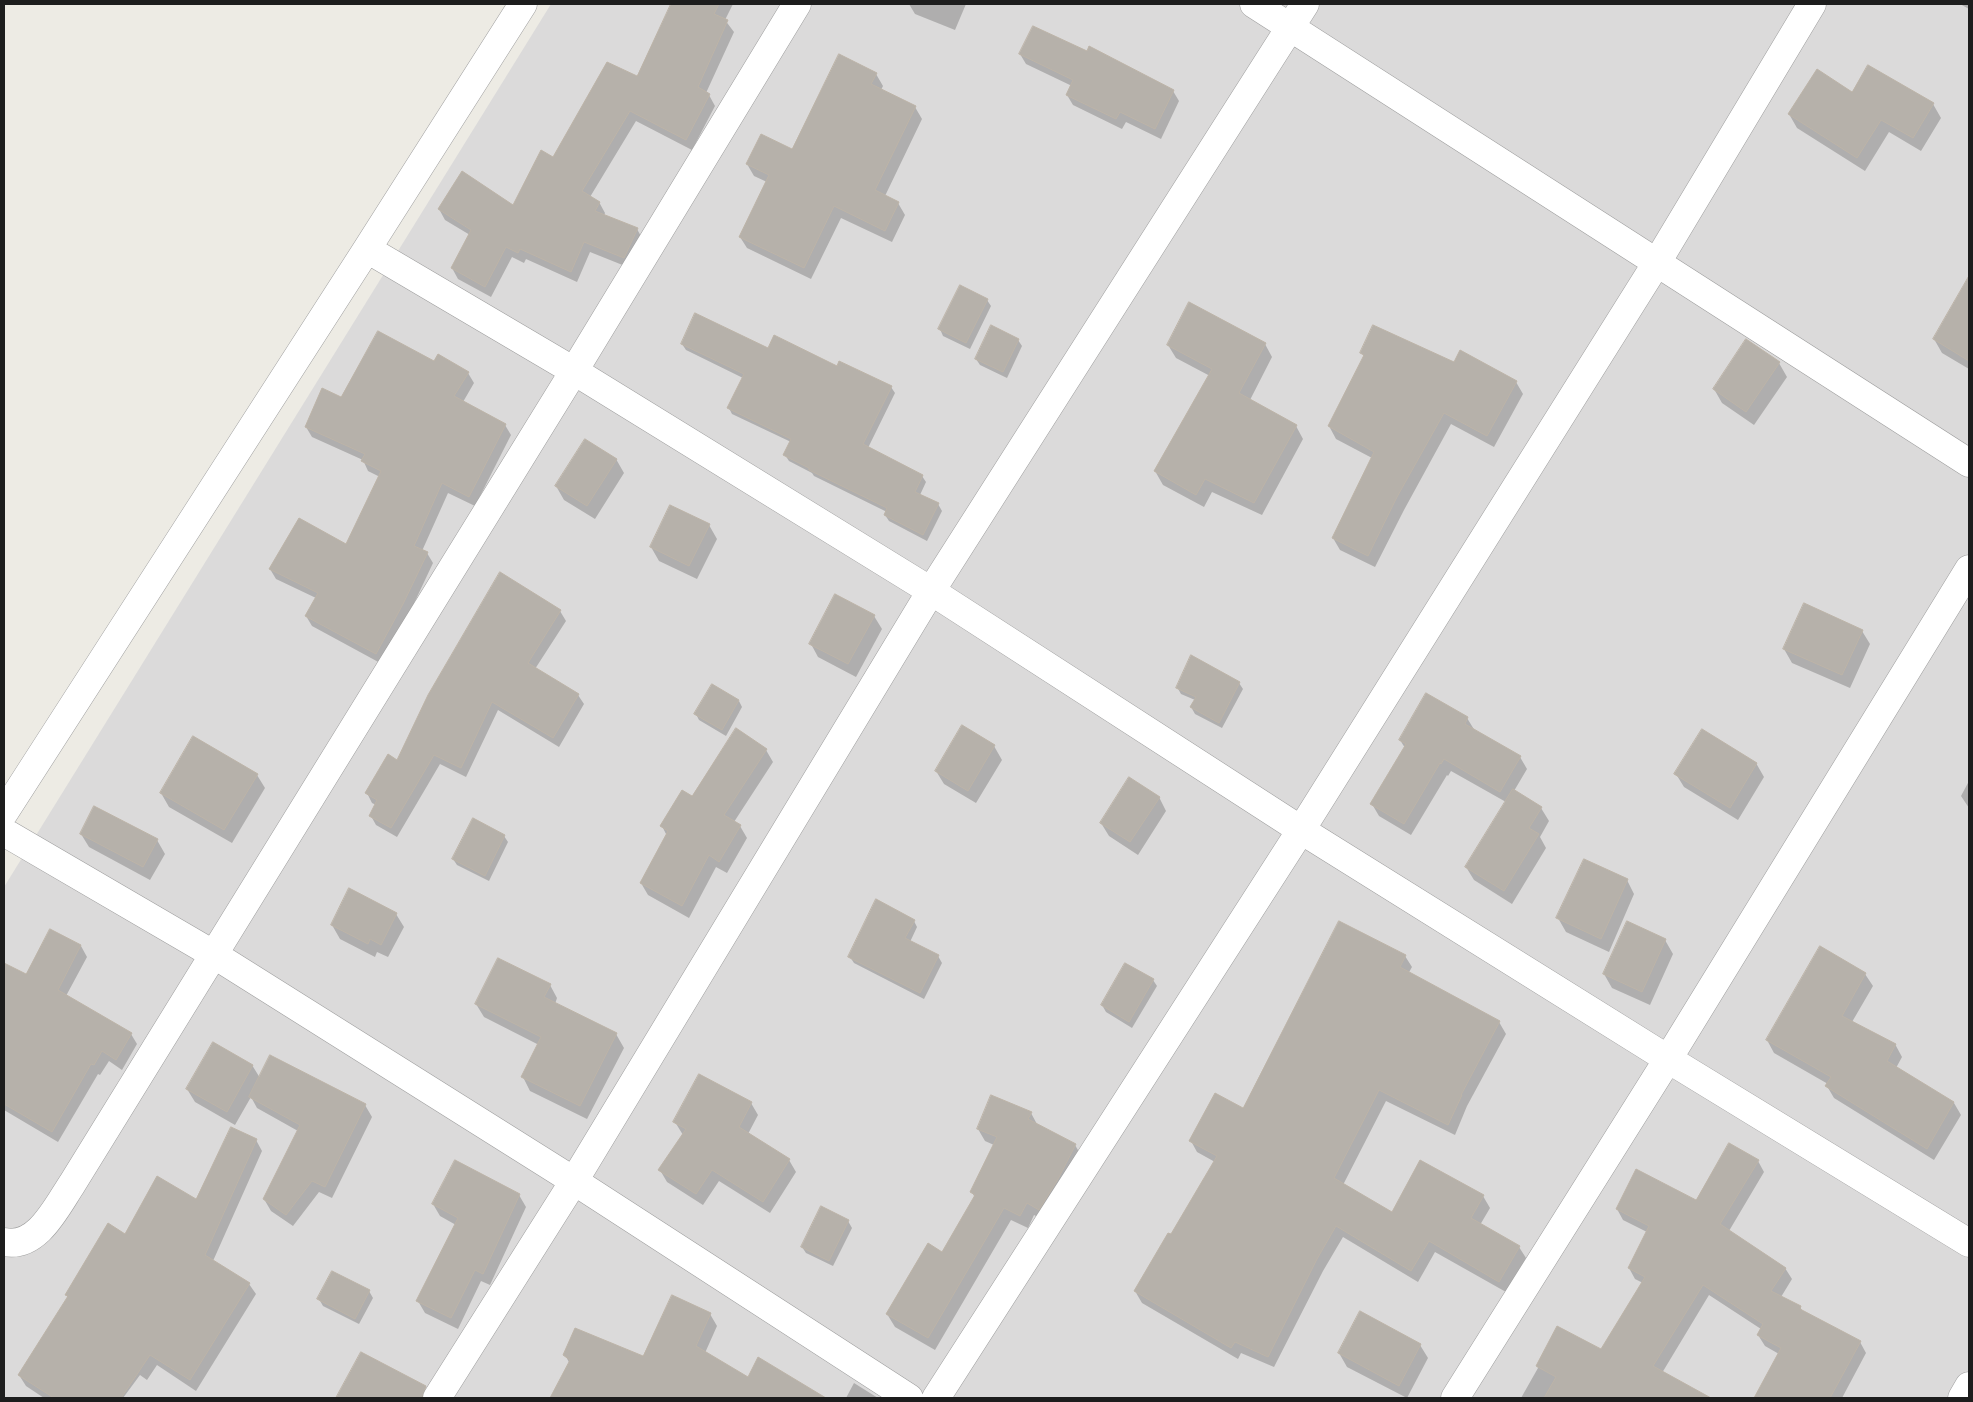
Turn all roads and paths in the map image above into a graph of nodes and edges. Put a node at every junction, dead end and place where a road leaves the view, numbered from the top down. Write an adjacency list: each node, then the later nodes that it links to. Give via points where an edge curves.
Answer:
1 (523, 4): 6 (street)
2 (797, 4): 8 (street)
3 (1254, 4): 5 (street)
4 (1812, 4): 7 (street)
5 (1298, 15): 7 (street); 11 (street)
6 (368, 249): 8 (street); 12 (street)
7 (1656, 264): 9 (street); 13 (street)
8 (574, 371): 11 (street); 15 (street)
9 (1969, 463)
10 (1969, 569): 16 (street)
11 (931, 591): 13 (street); 17 (street)
12 (4, 813)
13 (1301, 830): 16 (street); 23 (street)
14 (4, 832): 15 (street)
15 (214, 954): 17 (street); 18 (street, via 43,1227 25,1242)
16 (1668, 1058): 19 (street); 24 (street)
17 (574, 1181): 21 (street); 22 (street)
18 (4, 1242)
19 (1969, 1243)
20 (1969, 1386): 25 (street)
21 (437, 1398)
22 (909, 1398)
23 (936, 1398)
24 (1455, 1398)
25 (1962, 1398)

